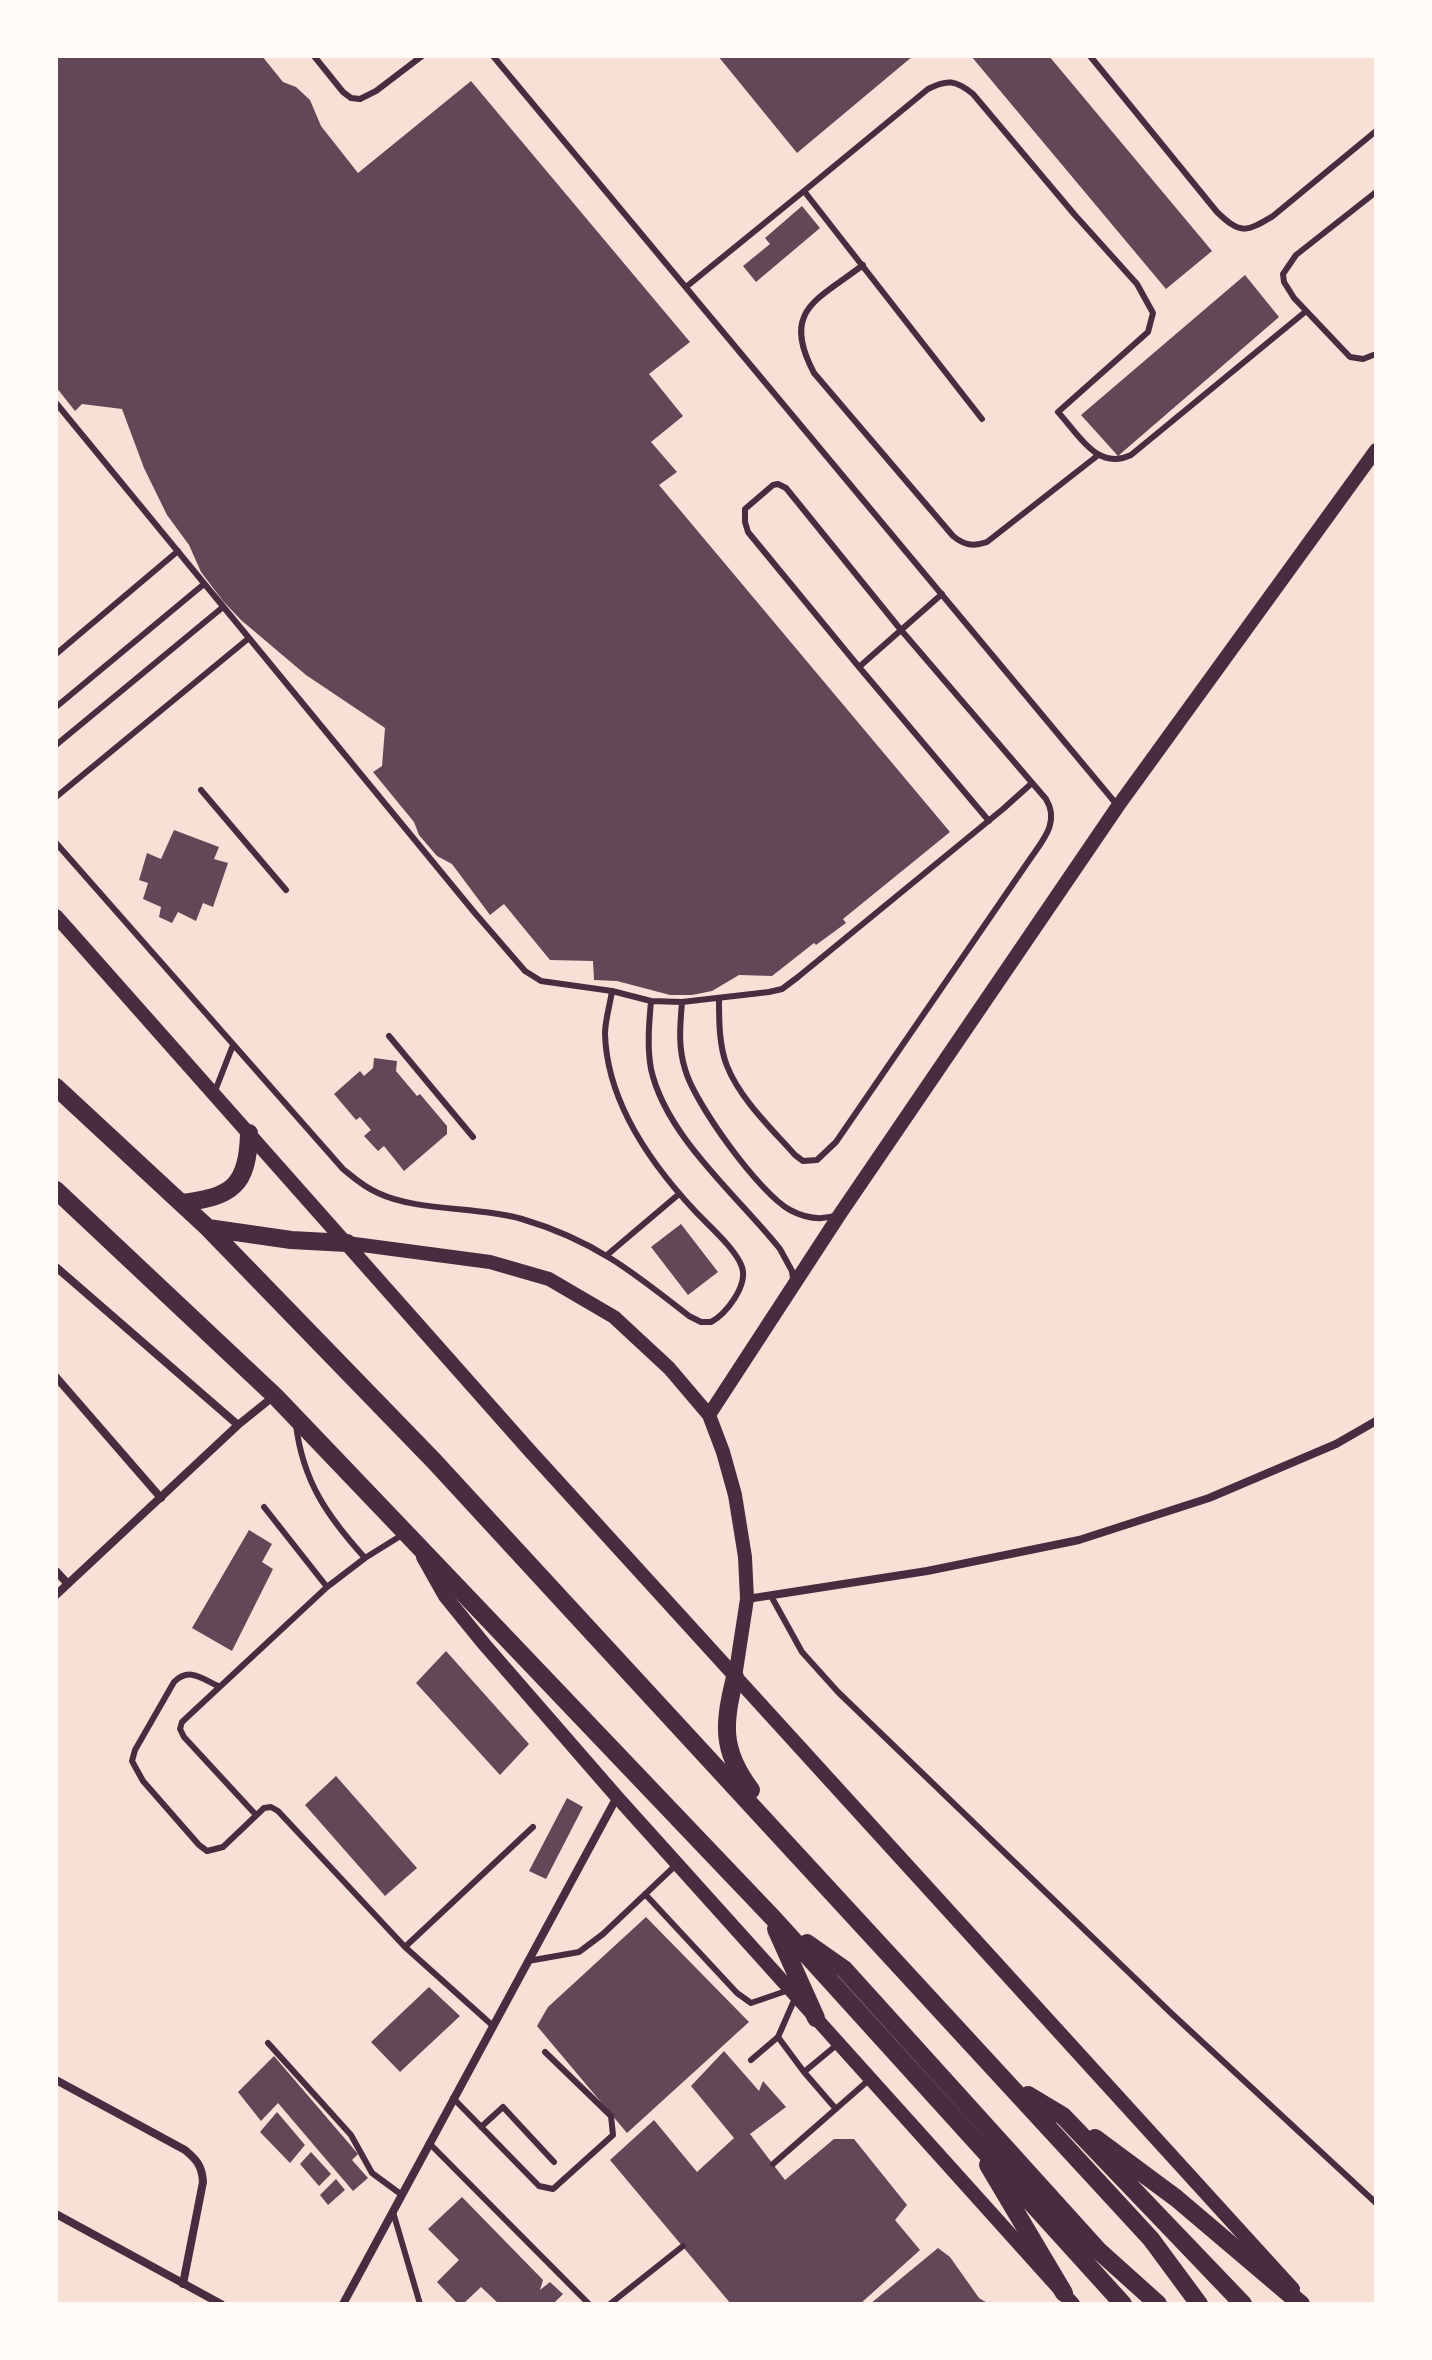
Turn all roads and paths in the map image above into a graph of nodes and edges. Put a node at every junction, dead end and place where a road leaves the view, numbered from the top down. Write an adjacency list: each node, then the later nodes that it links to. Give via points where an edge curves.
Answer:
1 (314, 56): 2 (lane, via 343,92 360,99)
2 (422, 56)
3 (493, 56): 9 (lane)
4 (1090, 56): 5 (lane, via 1217,212 1241,230 1273,216)
5 (1376, 131)
6 (804, 191): 8 (lane); 9 (lane); 15 (lane, via 928,89 953,81 973,94 1137,284 1153,313 1148,332 1058,412)
7 (1376, 192): 10 (lane, via 1285,268 1284,282)
8 (863, 265): 13 (lane); 15 (lane, via 803,317 799,328 804,354 814,373 953,536 972,545 987,542)
9 (686, 287): 18 (lane)
10 (1305, 312): 11 (lane, via 1350,357); 15 (lane, via 1131,455 1114,461)
11 (1376, 354)
12 (56, 403): 16 (lane)
13 (982, 419)
14 (1376, 450): 29 (street)
15 (1097, 456)
16 (178, 551): 17 (lane); 22 (lane)
17 (204, 584): 19 (lane); 24 (lane)
18 (942, 594): 20 (lane); 29 (lane)
19 (223, 607): 21 (lane); 25 (lane)
20 (901, 630): 23 (lane); 23 (lane, via 782,485 773,485 748,505 745,522 754,540); 26 (lane)
21 (249, 638): 28 (lane); 34 (lane, via 525,971 541,981)
22 (56, 654)
23 (859, 667): 30 (lane)
24 (56, 707)
25 (56, 745)
26 (1032, 783): 30 (lane); 35 (lane, via 1051,808 1048,833 823,1156 809,1162 795,1155 741,1090 725,1058)
27 (201, 790): 32 (lane)
28 (56, 797)
29 (1118, 806): 47 (street)
30 (989, 821): 35 (lane, via 789,984)
31 (56, 843): 39 (lane)
32 (286, 890)
33 (56, 916): 41 (street)
34 (612, 991): 36 (lane); 45 (lane, via 605,1032 613,1080 644,1146)
35 (719, 999): 37 (lane)
36 (651, 1001): 37 (lane); 52 (lane, via 649,1052 658,1089 681,1131 786,1259 792,1271)
37 (682, 1002): 47 (lane, via 679,1037 684,1069 724,1138 789,1210 816,1219)
38 (389, 1036): 43 (lane)
39 (233, 1045): 41 (lane); 50 (lane, via 362,1185 396,1199 518,1218 570,1235)
40 (56, 1087): 46 (main road)
41 (214, 1095): 42 (street)
42 (249, 1133): 46 (main road, via 240,1181 207,1200); 49 (street)
43 (473, 1137)
44 (56, 1190): 54 (main road)
45 (679, 1194): 50 (lane); 50 (lane, via 741,1263 743,1281 718,1318 707,1323 689,1316)
46 (181, 1203): 48 (main road)
47 (840, 1214): 52 (street)
48 (208, 1228): 49 (main road); 75 (main road, via 434,1461)
49 (347, 1243): 55 (street, via 490,1262 549,1279 614,1317); 69 (street)
50 (607, 1255)
51 (56, 1267): 58 (street)
52 (791, 1290): 55 (street)
53 (56, 1377): 59 (street)
54 (275, 1396): 56 (main road); 58 (street)
55 (709, 1415): 68 (street, via 735,1495)
56 (295, 1418): 61 (main road); 62 (lane, via 318,1500)
57 (1376, 1421): 67 (street, via 1336,1444 1209,1498 1079,1540)
58 (238, 1425): 59 (street)
59 (161, 1498): 64 (street)
60 (264, 1507): 65 (lane)
61 (408, 1535): 62 (lane); 71 (street, via 445,1596); 77 (main road)
62 (365, 1558): 65 (lane)
63 (56, 1571): 64 (street)
64 (68, 1584): 66 (street)
65 (327, 1587): 70 (lane)
66 (56, 1595)
67 (771, 1596): 68 (street); 101 (lane, via 802,1652 838,1692)
68 (747, 1599): 69 (street)
69 (735, 1677): 75 (main road, via 726,1716 728,1748 747,1785); 116 (street)
70 (218, 1686): 72 (lane, via 180,1729); 72 (lane, via 182,1674 132,1761 143,1781 207,1851 223,1847)
71 (617, 1797): 74 (street); 79 (street)
72 (256, 1815): 78 (lane, via 264,1808 278,1811)
73 (533, 1827): 78 (lane)
74 (677, 1864): 76 (lane); 80 (street)
75 (809, 1865): 91 (main road)
76 (645, 1894): 79 (lane, via 579,1952); 80 (lane, via 751,2003)
77 (773, 1918): 81 (main road); 96 (main road); 113 (main road, via 844,1969 1099,2251)
78 (405, 1947): 82 (lane)
79 (528, 1961): 82 (street)
80 (793, 1993): 81 (street); 83 (lane)
81 (816, 2018): 85 (street)
82 (492, 2025): 92 (street)
83 (778, 2037): 87 (lane); 88 (lane)
84 (268, 2043): 100 (lane, via 351,2135 372,2173)
85 (839, 2043): 88 (lane); 89 (street)
86 (545, 2052): 95 (lane, via 611,2116 613,2135 553,2189 539,2186)
87 (751, 2060)
88 (804, 2072): 93 (lane)
89 (871, 2079): 93 (lane); 106 (street)
90 (56, 2080): 105 (street, via 196,2159 203,2182)
91 (1012, 2086): 94 (main road); 114 (main road, via 1151,2239)
92 (453, 2098): 95 (lane); 97 (street)
93 (836, 2109): 99 (lane)
94 (1063, 2116): 115 (main road); 116 (main road, via 1136,2166)
95 (481, 2127): 98 (lane, via 503,2107)
96 (971, 2134): 106 (main road); 112 (main road)
97 (429, 2143): 100 (street); 110 (lane)
98 (554, 2162)
99 (773, 2164)
100 (402, 2195): 102 (street)
101 (1376, 2203)
102 (393, 2212): 108 (street); 109 (lane)
103 (56, 2214): 105 (street)
104 (683, 2246): 111 (lane)
105 (183, 2284): 107 (street)
106 (1069, 2299)
107 (221, 2304)
108 (343, 2304)
109 (420, 2304)
110 (589, 2304)
111 (610, 2304)
112 (1123, 2304)
113 (1158, 2304)
114 (1199, 2304)
115 (1243, 2304)
116 (1304, 2304)

